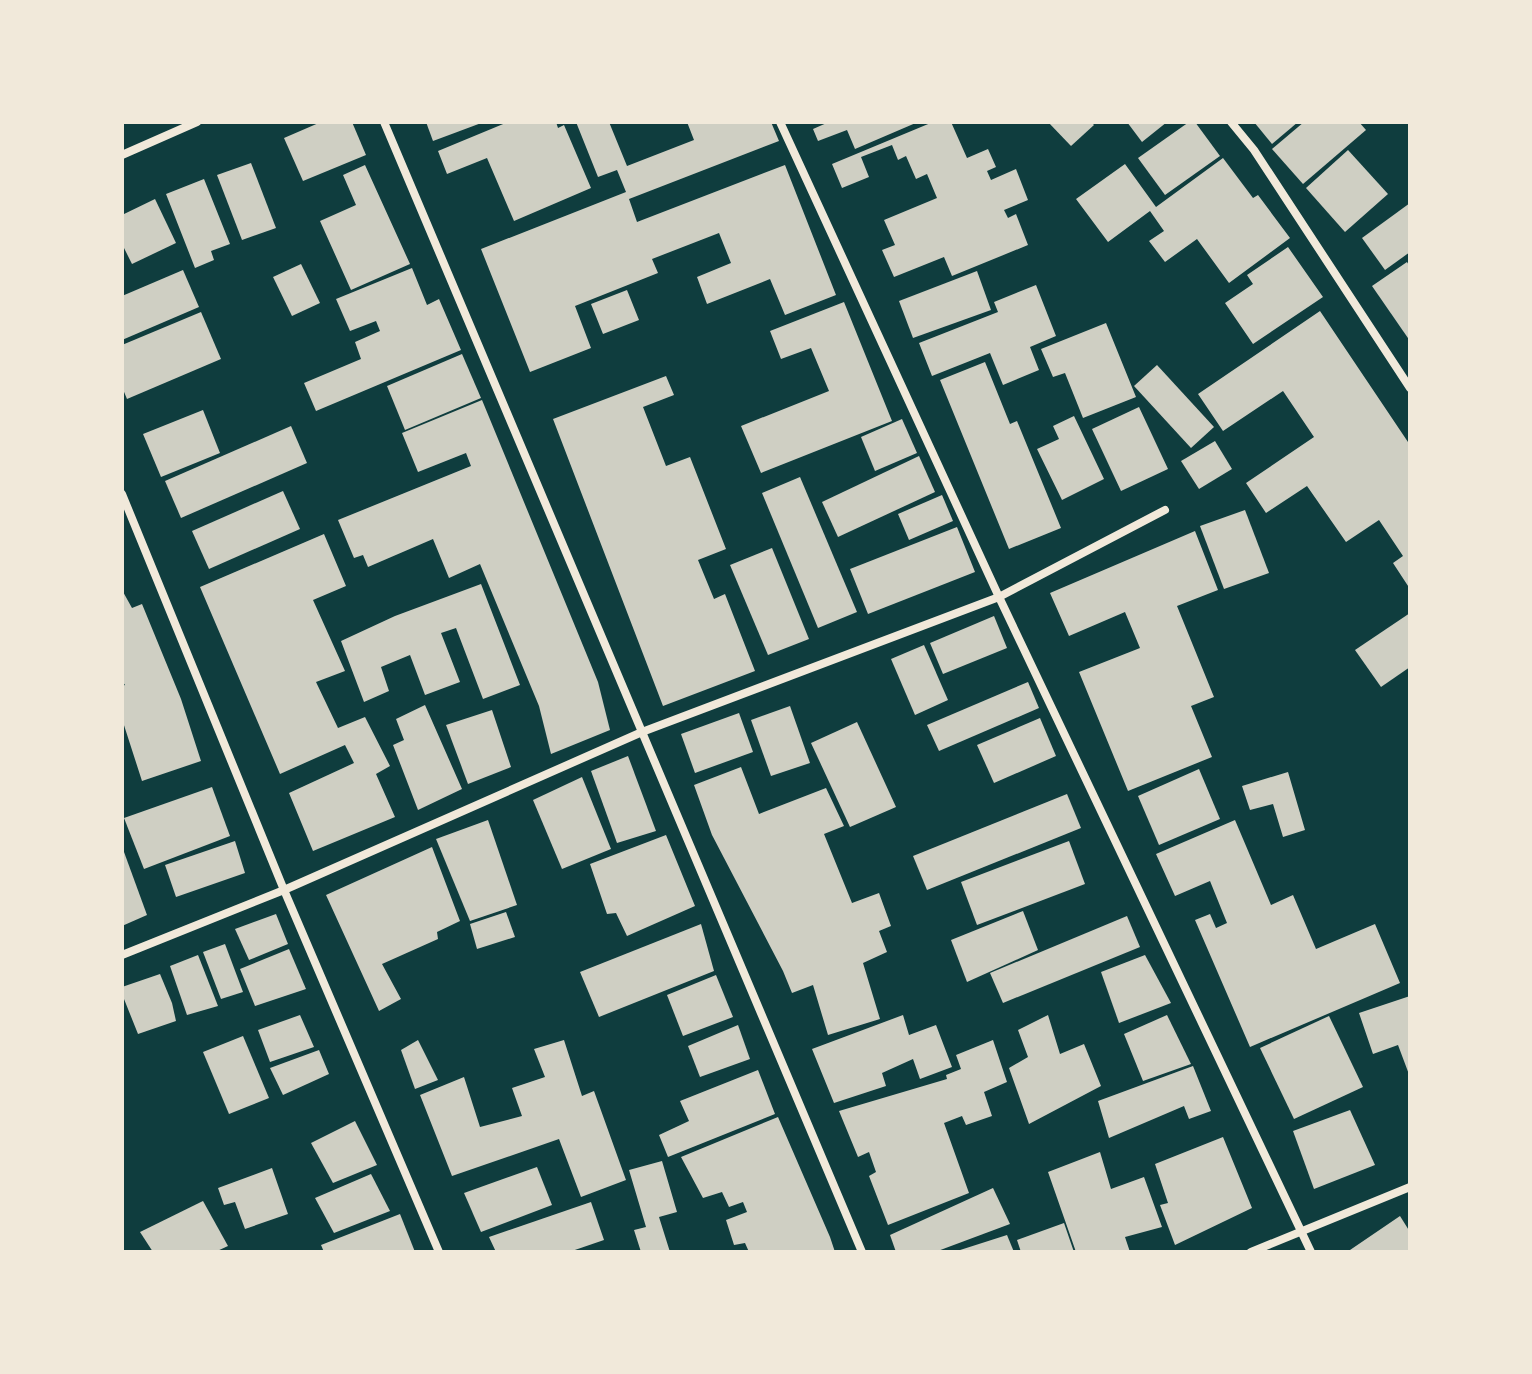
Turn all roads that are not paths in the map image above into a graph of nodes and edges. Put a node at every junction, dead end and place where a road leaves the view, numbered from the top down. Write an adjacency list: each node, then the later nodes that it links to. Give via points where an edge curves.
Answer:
1 (197, 122): 5 (street)
2 (384, 122): 10 (street)
3 (780, 122): 9 (street)
4 (1231, 122): 6 (street)
5 (122, 155)
6 (1410, 388)
7 (122, 494): 11 (street)
8 (1165, 510): 9 (street)
9 (999, 597): 10 (street); 14 (street)
10 (642, 732): 11 (street); 16 (street)
11 (284, 890): 12 (street); 15 (street)
12 (122, 955)
13 (1410, 1187): 14 (street)
14 (1301, 1232): 17 (street); 18 (street)
15 (439, 1252)
16 (862, 1252)
17 (1251, 1252)
18 (1311, 1252)

